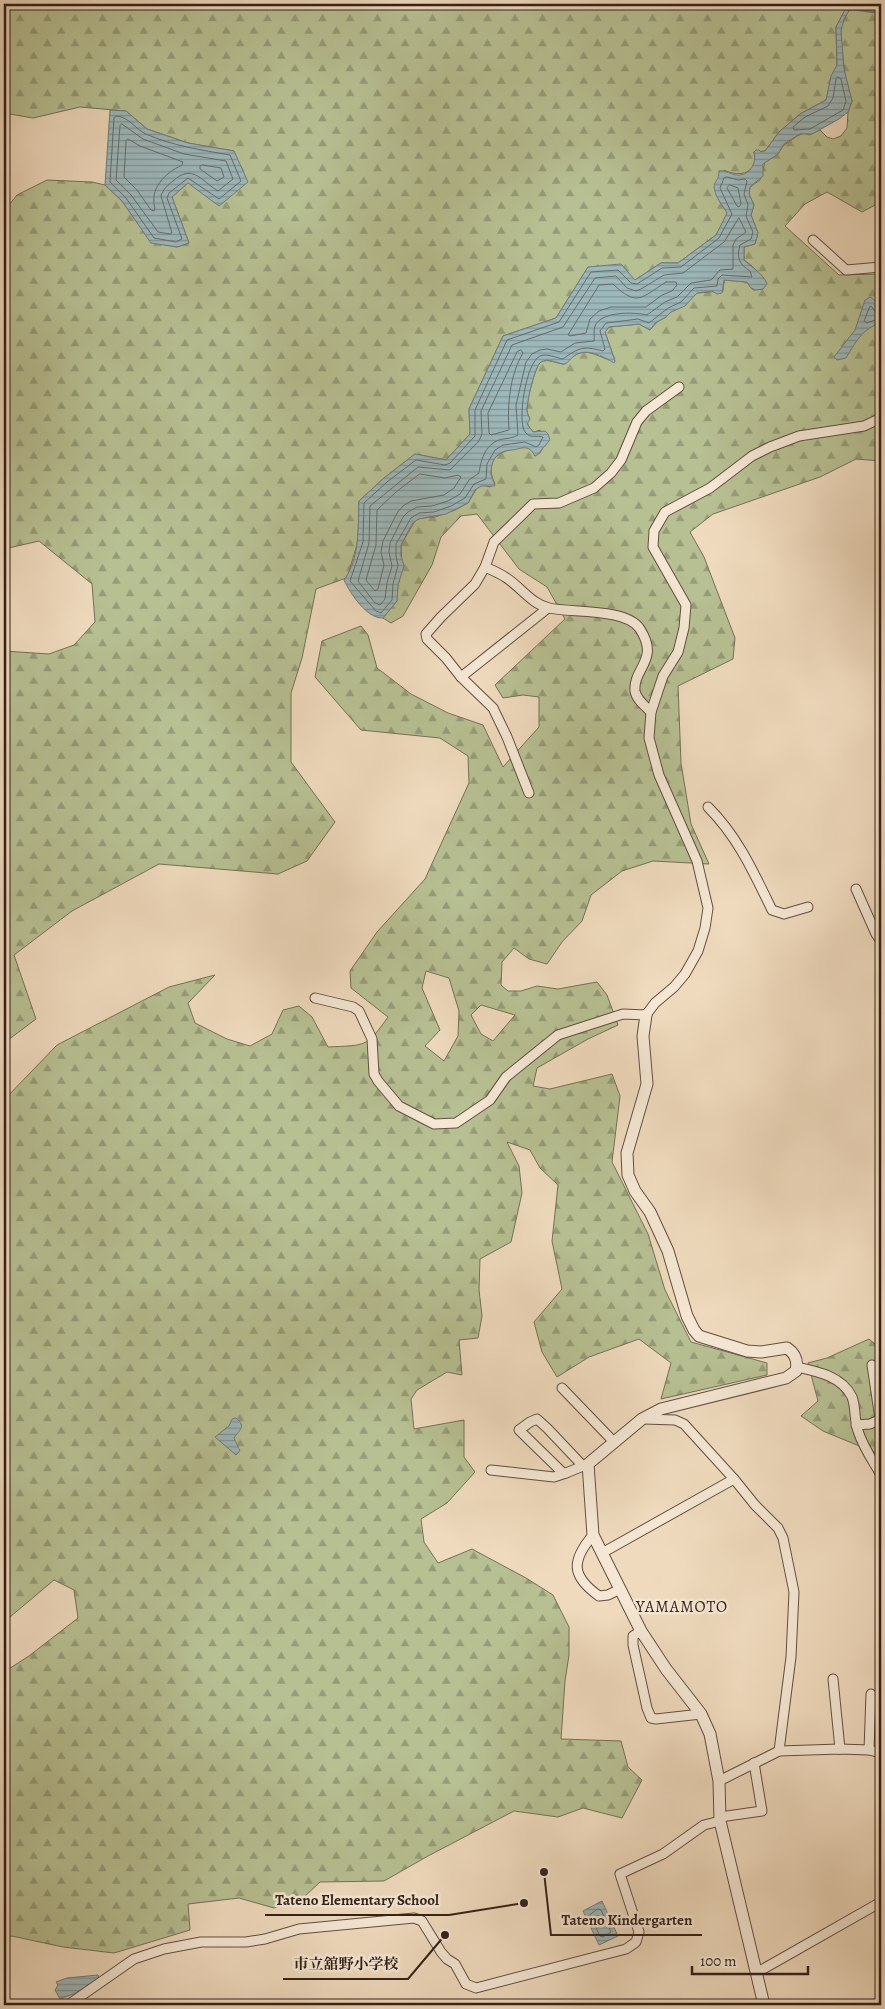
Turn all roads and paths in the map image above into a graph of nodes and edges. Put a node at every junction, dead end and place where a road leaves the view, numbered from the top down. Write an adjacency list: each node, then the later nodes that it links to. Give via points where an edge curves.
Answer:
1 (813, 240): 2 (street, via 846,270)
2 (881, 267)
3 (679, 387): 5 (street, via 646,410 611,473 594,488 576,497 533,504 494,542)
4 (881, 418): 8 (street, via 864,426 799,436 770,447 752,456 710,488 665,512 654,531 653,547 686,605 678,652 663,676)
5 (485, 566): 6 (street); 7 (street, via 468,592 426,634 427,640)
6 (548, 608): 7 (street); 8 (street, via 587,610 639,627 648,652 635,692)
7 (460, 677): 9 (street, via 493,708)
8 (651, 712): 15 (street, via 650,738 659,775 697,860 708,908 698,951 685,974)
9 (529, 793)
10 (708, 807): 12 (street, via 724,822 747,858 772,910 784,914)
11 (856, 890): 13 (street)
12 (808, 907)
13 (881, 941)
14 (315, 998): 15 (street, via 359,1011 372,1039 374,1074 378,1081 399,1106 434,1124 456,1123 490,1100 506,1077 558,1035 623,1014)
15 (646, 1015): 17 (street, via 643,1036 647,1084 627,1153 628,1175 668,1252 687,1316 699,1336 715,1342 746,1351 787,1348 794,1352)
16 (872, 1365): 20 (street)
17 (796, 1367): 19 (street, via 796,1371 786,1378 661,1409); 21 (street, via 825,1373 846,1389 852,1398)
18 (562, 1388): 22 (street)
19 (642, 1419): 22 (street); 27 (street, via 675,1420 684,1424)
20 (881, 1419): 21 (street)
21 (856, 1425): 26 (street)
22 (614, 1442): 23 (street)
23 (586, 1465): 25 (street); 25 (street, via 537,1419 520,1430); 28 (street)
24 (491, 1470): 25 (street, via 554,1477)
25 (566, 1473)
26 (881, 1475)
27 (734, 1479): 29 (street); 37 (street, via 778,1528 794,1592 792,1657)
28 (593, 1535): 29 (street); 30 (street, via 578,1558 576,1568 581,1580 600,1596)
29 (602, 1553): 30 (street)
30 (620, 1589): 31 (street)
31 (641, 1631): 34 (street); 34 (street, via 633,1636 633,1646 651,1718)
32 (833, 1679): 35 (street)
33 (871, 1694): 36 (street)
34 (701, 1714): 40 (street, via 710,1734)
35 (840, 1749): 36 (street); 37 (street)
36 (869, 1750): 38 (street)
37 (779, 1751): 39 (street)
38 (881, 1753)
39 (754, 1763): 40 (street); 41 (street, via 762,1811)
40 (719, 1781): 41 (street)
41 (720, 1819): 43 (street); 44 (street, via 663,1854 620,1874 639,1932 636,1942 626,1949 476,1988 466,1984 422,1921 414,1918 364,1922 299,1929 246,1942 201,1942 164,1949 134,1959)
42 (881, 1902): 43 (street)
43 (756, 1973): 45 (street)
44 (68, 2005)
45 (764, 2005)

